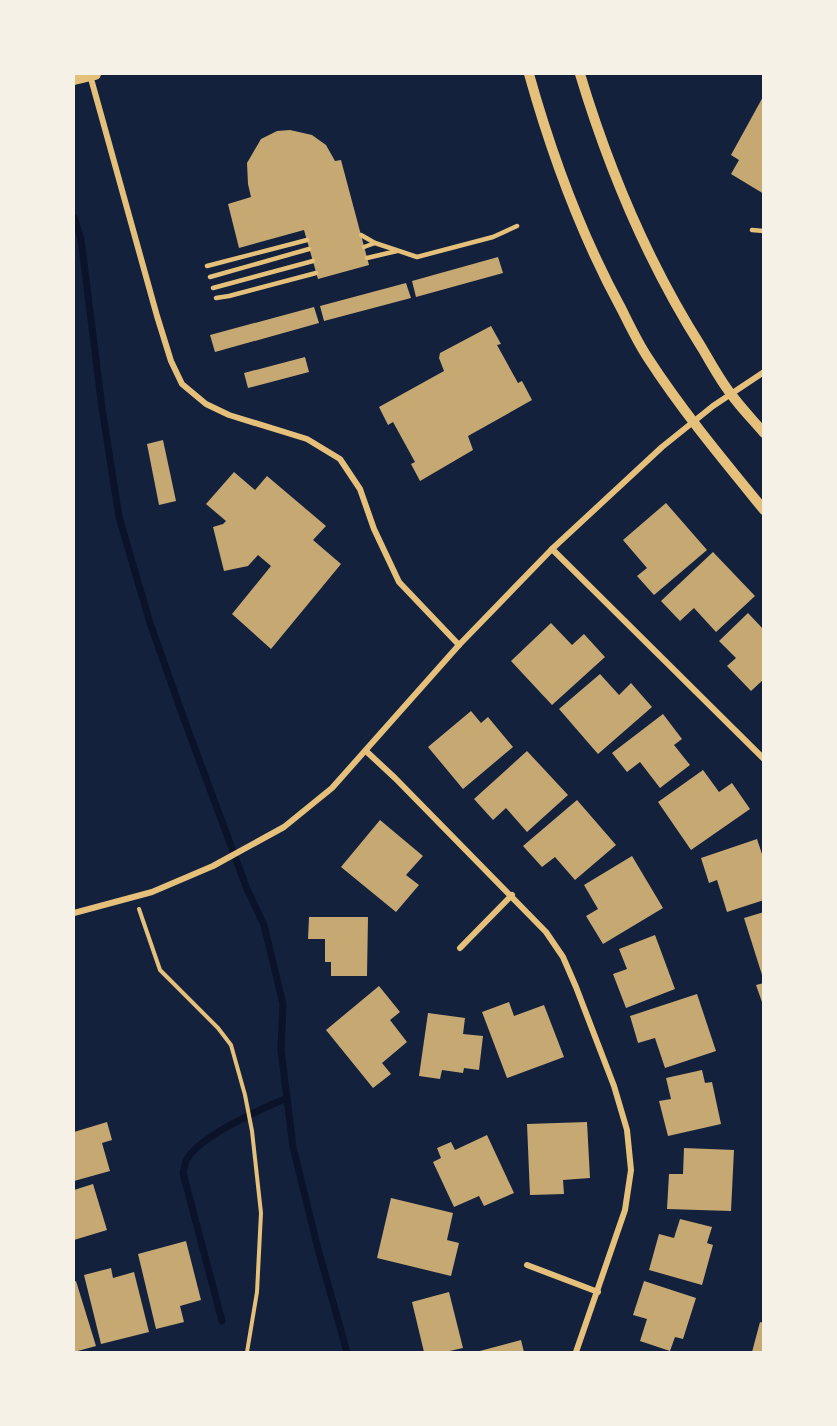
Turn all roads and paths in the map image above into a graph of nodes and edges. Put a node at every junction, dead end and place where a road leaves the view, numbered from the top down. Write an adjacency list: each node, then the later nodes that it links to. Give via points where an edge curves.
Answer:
1 (93, 74): 4 (main road); 27 (street, via 157,316 182,384 229,415 307,439 340,459 360,489 399,582)
2 (529, 74): 23 (street, via 553,155 589,245 647,357)
3 (580, 74): 22 (street, via 627,209 686,324)
4 (74, 79)
5 (517, 226): 13 (lane, via 493,237 417,257)
6 (752, 230): 7 (lane)
7 (764, 231)
8 (361, 235): 10 (lane)
9 (307, 240): 16 (lane)
10 (375, 243): 11 (lane); 13 (lane)
11 (364, 247)
12 (309, 249): 18 (lane)
13 (398, 251): 14 (lane)
14 (367, 258)
15 (313, 261): 19 (lane)
16 (207, 266)
17 (316, 273): 20 (lane)
18 (210, 277)
19 (213, 288)
20 (216, 298)
21 (764, 372): 22 (street)
22 (730, 393): 23 (street); 24 (street)
23 (693, 422): 25 (street); 26 (street)
24 (764, 433)
25 (764, 510)
26 (552, 549): 27 (street); 29 (street)
27 (459, 645): 28 (street)
28 (366, 751): 30 (street); 31 (street, via 332,788 284,827 213,866)
29 (764, 759)
30 (512, 895): 33 (street); 35 (street, via 546,932 562,957 614,1086 627,1130 631,1170 626,1210)
31 (135, 896): 32 (street); 36 (path, via 160,970 231,1046 245,1095 261,1213 258,1292)
32 (74, 913)
33 (460, 948)
34 (527, 1265): 35 (street)
35 (598, 1292): 37 (street)
36 (247, 1353)
37 (576, 1353)

